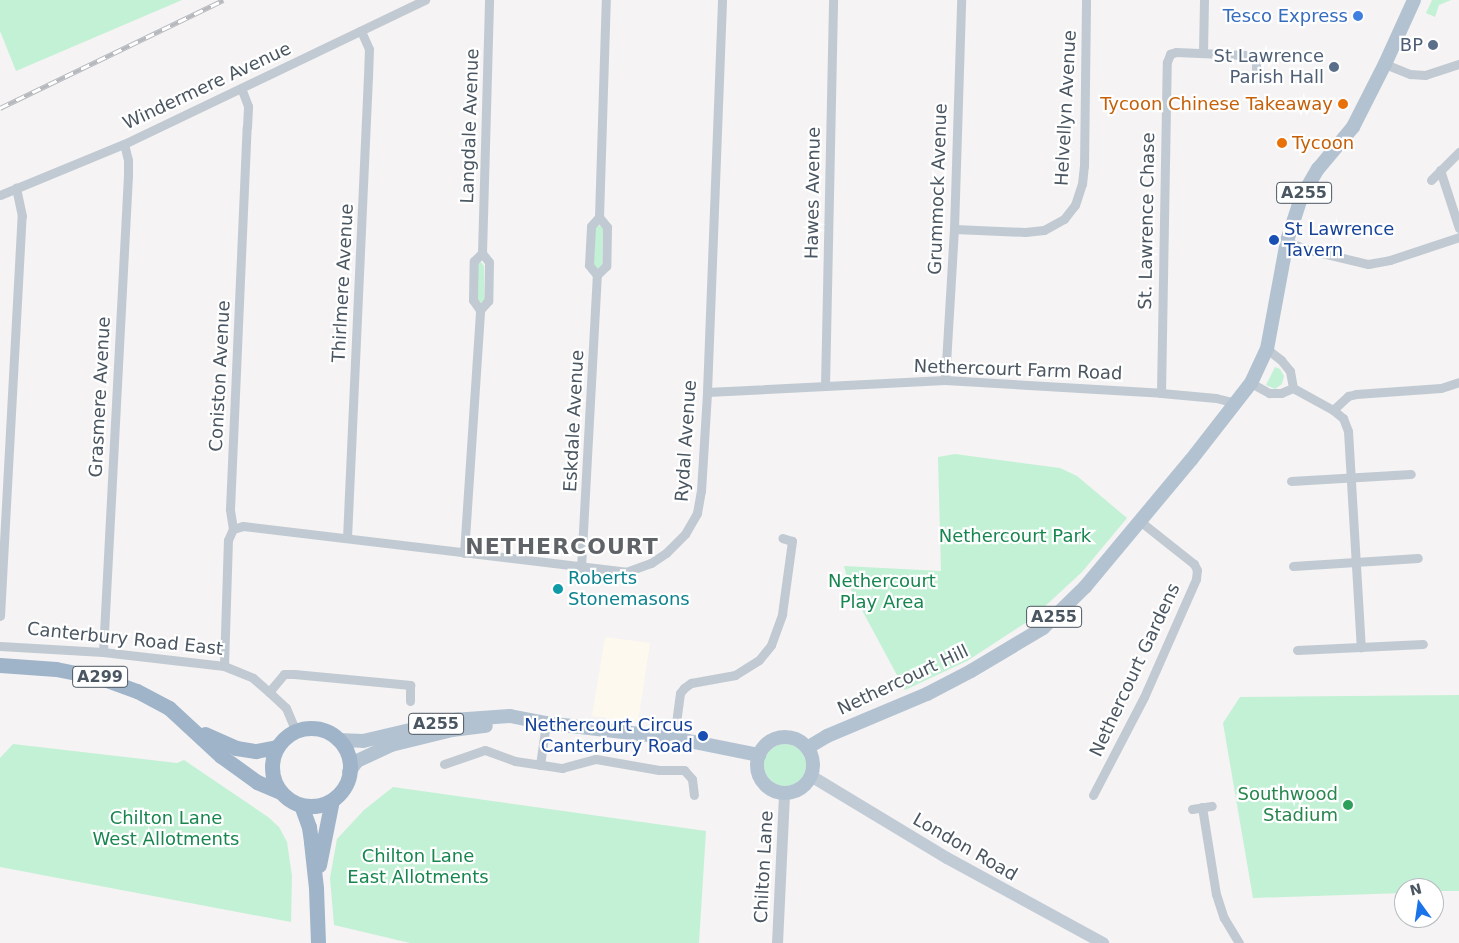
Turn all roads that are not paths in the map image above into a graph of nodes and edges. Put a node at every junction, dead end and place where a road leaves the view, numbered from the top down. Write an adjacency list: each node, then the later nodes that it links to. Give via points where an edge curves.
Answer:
1 (425, 0): 10 (street, Windermere Avenue)
2 (489, 0): 29 (street, Langdale Avenue)
3 (606, 0): 24 (street, Eskdale Avenue)
4 (722, 0): 38 (street, Rydal Avenue)
5 (833, 0): 36 (street, Hawes Avenue)
6 (961, 0): 26 (street, Grummock Avenue)
7 (1086, 0): 26 (street, Helvellyn Avenue, via 1084,166 1076,205 1064,219 1044,230)
8 (1204, 0): 11 (street)
9 (1414, 0): 14 (main road, A255)
10 (361, 31): 17 (street, Windermere Avenue); 47 (street, Thirlmere Avenue, via 369,50)
11 (1203, 52): 12 (street, St. Lawrence Chase); 39 (street, St. Lawrence Chase, via 1176,52 1170,54 1167,62)
12 (1256, 56): 13 (street, St. Lawrence Chase); 16 (street)
13 (1268, 56)
14 (1385, 64): 15 (street, via 1410,74 1425,75); 28 (main road, A255, via 1353,127 1318,169 1302,198)
15 (1459, 64)
16 (1256, 71)
17 (241, 88): 18 (street, Windermere Avenue); 46 (street, Coniston Avenue, via 248,106 230,510)
18 (124, 144): 22 (street, Windermere Avenue); 59 (street, Grasmere Avenue, via 128,176)
19 (1459, 152): 20 (street)
20 (1440, 170): 21 (street); 25 (street)
21 (1431, 180)
22 (16, 188): 23 (street, Windermere Avenue); 54 (street, via 22,216)
23 (0, 195)
24 (599, 217): 30 (street, Eskdale Avenue, via 591,226 589,265); 30 (street, Eskdale Avenue, via 607,227 606,266)
25 (1459, 228)
26 (954, 229): 33 (street, Grummock Avenue)
27 (1459, 236): 28 (street, via 1390,260 1368,264 1305,250)
28 (1287, 241): 32 (main road, A255)
29 (482, 253): 31 (street, Langdale Avenue, via 474,262 473,300); 31 (street, Langdale Avenue, via 489,262 488,301)
30 (597, 275): 53 (street, Eskdale Avenue)
31 (480, 310): 49 (street, Langdale Avenue)
32 (1267, 349): 35 (main road, A255); 37 (street, via 1290,371)
33 (945, 380): 36 (street, Nethercourt Farm Road); 39 (street, Nethercourt Farm Road)
34 (1459, 382): 41 (street, via 1441,388 1356,394 1348,396)
35 (1251, 383): 37 (street, via 1269,394); 40 (main road, A255)
36 (825, 386): 38 (street, Nethercourt Farm Road)
37 (1293, 388): 41 (street)
38 (707, 392): 53 (street, Rydal Avenue, via 700,498 697,513 685,534 666,553 633,570)
39 (1160, 393): 40 (street, Nethercourt Farm Road)
40 (1236, 403): 45 (main road, Nethercourt Hill / A255)
41 (1333, 410): 43 (street, via 1343,418 1348,431)
42 (1411, 474): 43 (street)
43 (1351, 478): 44 (street); 51 (street)
44 (1291, 481)
45 (1141, 522): 70 (main road, Nethercourt Hill / A255, via 1081,591 1043,628 928,694 827,736); 79 (street, Nethercourt Gardens, via 1194,564 1196,579 1144,697)
46 (233, 530): 47 (street, Rydal Avenue, via 243,526); 61 (street, Coniston Avenue, via 228,540)
47 (347, 538): 49 (street, Rydal Avenue)
48 (782, 538): 67 (street, via 792,540 782,614 771,645 759,660 735,675 691,683 684,688 680,693)
49 (464, 553): 53 (street, Rydal Avenue)
50 (1418, 558): 51 (street)
51 (1355, 562): 52 (street); 57 (street)
52 (1293, 566)
53 (581, 568)
54 (0, 616)
55 (1422, 644): 57 (street)
56 (0, 646): 59 (street, Canterbury Road East)
57 (1361, 648): 58 (street)
58 (1297, 650)
59 (103, 652): 61 (street, Canterbury Road East)
60 (0, 665): 65 (highway, Canterbury Road East / A299, via 56,669 101,678 137,691 169,708)
61 (224, 666): 62 (street, Canterbury Road East, via 253,678)
62 (269, 692): 63 (street, via 284,674 294,674 410,686); 66 (street, Canterbury Road East, via 286,708)
63 (410, 701)
64 (540, 723): 67 (main road, A255); 68 (main road, A255, via 510,716 492,716 453,720 362,741); 73 (street); 74 (main road, A255, via 452,730 391,745 357,761)
65 (189, 725): 69 (highway, Canterbury Road East / A299, via 236,748 256,751); 76 (highway, Canterbury Road East / A299, via 221,756 258,782)
66 (296, 731): 68 (highway, via 318,729); 69 (highway)
67 (674, 738): 71 (main road, A255)
68 (338, 740): 74 (highway, via 349,760)
69 (278, 747): 76 (highway, via 272,775)
70 (807, 748): 71 (main road, via 799,741 783,737 766,744); 75 (main road, via 813,762)
71 (759, 756): 77 (main road, via 757,770 760,779 767,786)
72 (444, 764): 73 (street, via 485,750 515,761)
73 (540, 765): 78 (street, via 562,768 596,759 659,770 684,770 692,779)
74 (349, 772): 80 (highway, via 343,789)
75 (811, 776): 77 (main road, via 800,789); 88 (main road, London Road, via 947,858)
76 (280, 792): 81 (highway)
77 (784, 793): 87 (street, Chilton Lane)
78 (694, 795)
79 (1093, 796)
80 (332, 800): 81 (highway, via 317,806); 85 (highway)
81 (301, 805): 85 (highway, via 309,827)
82 (1212, 806): 83 (street)
83 (1202, 807): 84 (street); 89 (street, via 1216,894 1224,918)
84 (1192, 809)
85 (316, 888): 86 (highway)
86 (318, 943)
87 (777, 943)
88 (1103, 943)
89 (1239, 943)

